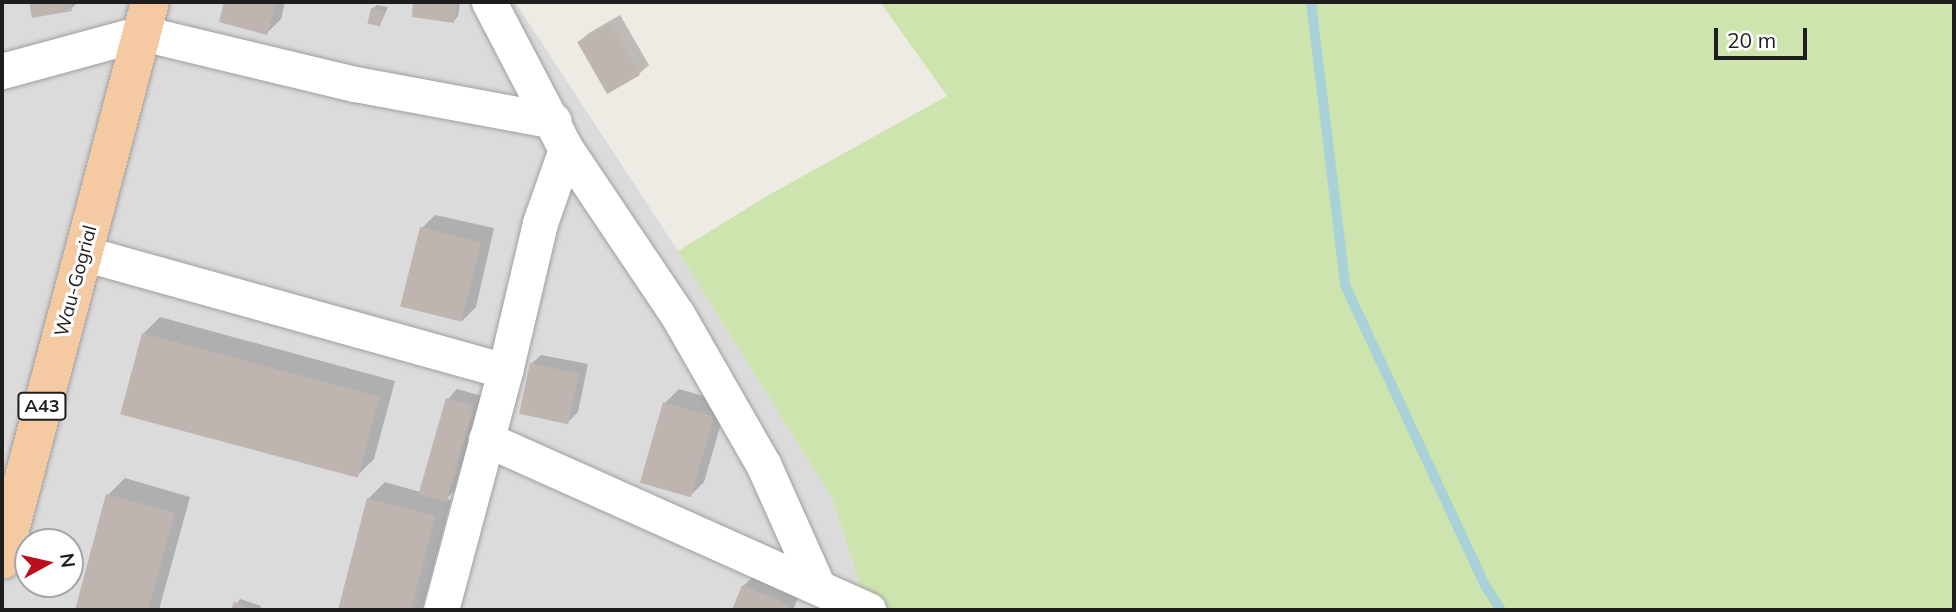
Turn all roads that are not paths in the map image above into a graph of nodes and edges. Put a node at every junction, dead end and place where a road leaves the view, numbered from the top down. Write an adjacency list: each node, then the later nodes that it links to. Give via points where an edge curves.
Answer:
1 (489, 2): 4 (street)
2 (146, 18): 3 (street); 4 (street, via 355,84); 5 (main road, Wau-Gogrial / A43)
3 (2, 71)
4 (560, 135): 6 (street); 9 (street, via 677,314 764,466)
5 (83, 253): 6 (street); 8 (main road, Wau-Gogrial / A43)
6 (505, 371): 7 (street)
7 (486, 439): 9 (street); 10 (street)
8 (2, 560)
9 (818, 587): 11 (street)
10 (441, 610)
11 (869, 610)

